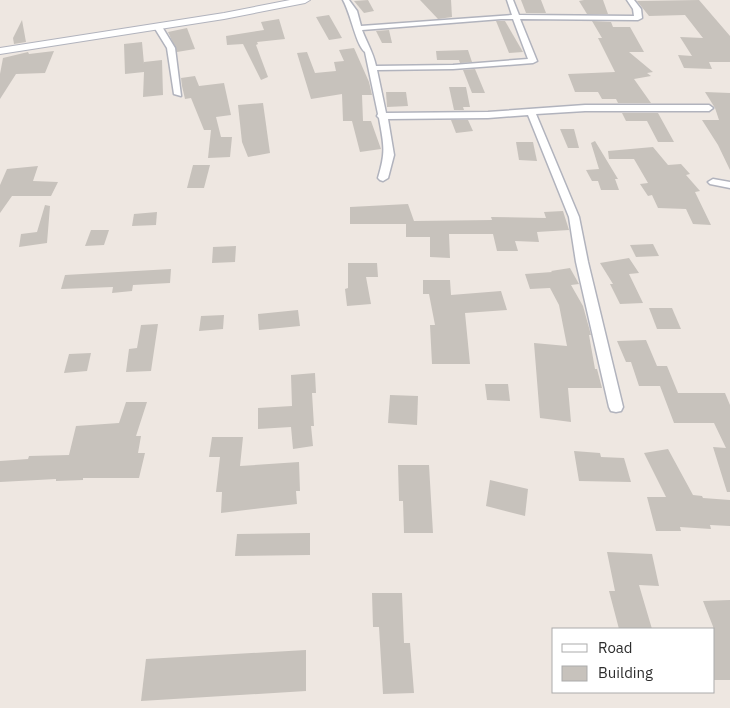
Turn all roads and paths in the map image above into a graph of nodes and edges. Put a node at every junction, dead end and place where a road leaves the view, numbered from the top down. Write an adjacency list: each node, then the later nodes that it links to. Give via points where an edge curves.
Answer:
1 (305, 0): 6 (main road)
2 (346, 0): 7 (street)
3 (510, 0): 5 (street)
4 (630, 0): 5 (street, via 637,8 638,18)
5 (516, 18): 7 (street); 9 (street, via 533,61 453,68)
6 (158, 27): 8 (main road); 10 (street, via 171,48)
7 (359, 28): 9 (street)
8 (0, 51)
9 (372, 68): 13 (street)
10 (178, 94)
11 (709, 108): 12 (street, via 585,108)
12 (531, 112): 13 (street); 17 (street, via 574,217)
13 (381, 116): 14 (street, via 389,154)
14 (383, 178)
15 (713, 182): 16 (street)
16 (730, 185)
17 (616, 407)

